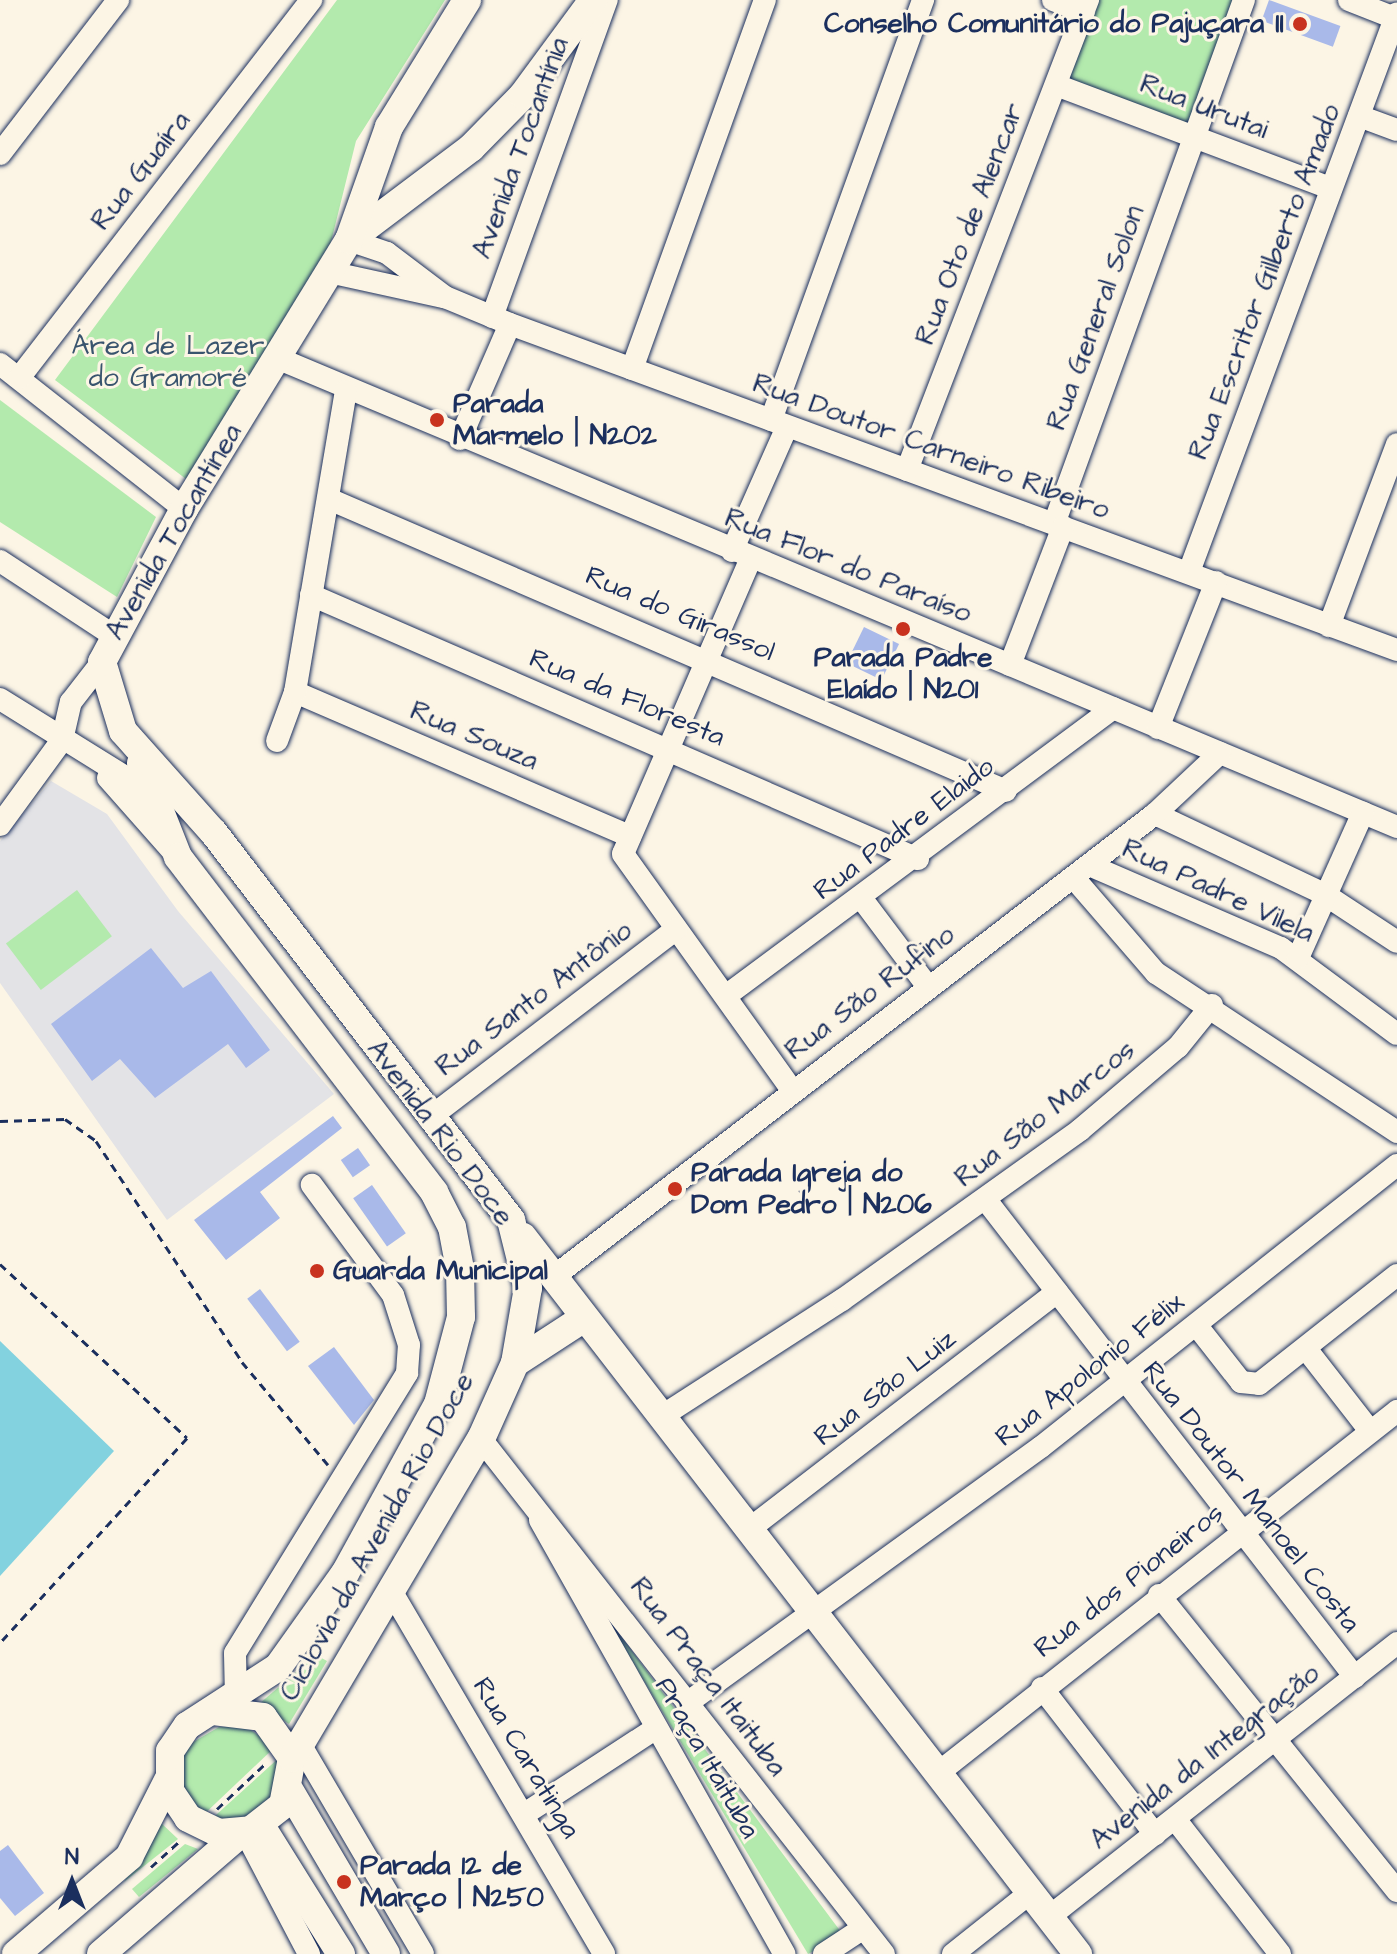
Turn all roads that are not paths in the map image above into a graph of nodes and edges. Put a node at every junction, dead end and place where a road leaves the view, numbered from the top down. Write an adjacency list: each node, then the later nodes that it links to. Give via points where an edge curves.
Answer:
1 (118, 0): 17 (street)
2 (311, 0): 26 (street, Rua Guaíra)
3 (467, 0): 19 (main road, Avenida Tocantínea, via 389,127)
4 (593, 0): 19 (main road, Avenida Tocantínea, via 523,95 471,148)
5 (607, 0): 22 (street, Avenida Tocantínia)
6 (765, 0): 25 (street)
7 (1053, 0): 11 (street)
8 (1244, 0): 16 (street, Rua General Solon)
9 (1349, 0): 12 (street)
10 (915, 2): 28 (street)
11 (1086, 6): 13 (street, Rua Oto de Alencar)
12 (1396, 16): 14 (street, Rua Escritor Gilberto Amado)
13 (1056, 85): 16 (street, Rua Urutai); 31 (street, Rua Oto de Alencar)
14 (1359, 116): 15 (street); 18 (street, Rua Escritor Gilberto Amado)
15 (1397, 130)
16 (1195, 133): 18 (street, Rua Urutai); 34 (street, Rua General Solon)
17 (0, 154)
18 (1330, 188): 37 (street, Rua Escritor Gilberto Amado)
19 (349, 240): 20 (main road, Avenida Tocantínea); 21 (street, Rua Doutor Carneiro Ribeiro, via 393,256)
20 (329, 272): 21 (street, Rua Doutor Carneiro Ribeiro); 23 (main road, Avenida Tocantínea)
21 (445, 297): 22 (street, Rua Doutor Carneiro Ribeiro)
22 (501, 320): 25 (street, Rua Doutor Carneiro Ribeiro); 29 (street, Avenida Tocantínia)
23 (277, 358): 27 (street, Rua Flor do Paraíso); 33 (main road, Avenida Tocantínea)
24 (0, 364): 26 (street)
25 (632, 369): 28 (street, Rua Doutor Carneiro Ribeiro)
26 (19, 378): 33 (street)
27 (346, 391): 29 (street, Rua Flor do Paraíso); 32 (street)
28 (779, 423): 31 (street, Rua Doutor Carneiro Ribeiro); 35 (street)
29 (460, 439): 35 (street, Rua Flor do Paraíso)
30 (1397, 444): 40 (street)
31 (907, 470): 34 (street, Rua Doutor Carneiro Ribeiro)
32 (329, 499): 39 (street); 43 (street, Rua do Girassol)
33 (184, 509): 41 (main road, Avenida Tocantínea)
34 (1058, 526): 37 (street, Rua Doutor Carneiro Ribeiro); 45 (street, Rua General Solon)
35 (742, 554): 43 (street); 45 (street, Rua Flor do Paraíso)
36 (0, 561): 41 (street)
37 (1189, 572): 38 (street, Rua Doutor Carneiro Ribeiro)
38 (1216, 582): 40 (street, Rua Doutor Carneiro Ribeiro); 49 (street)
39 (311, 595): 46 (street); 53 (street, Rua da Floresta)
40 (1329, 626): 42 (street, Rua Doutor Carneiro Ribeiro)
41 (111, 634): 44 (main road, Avenida Tocantínea)
42 (1397, 650)
43 (708, 658): 53 (street); 56 (street, Rua do Girassol)
44 (102, 662): 50 (street, via 71,702); 52 (main road, Avenida Rio Doce, via 113,712)
45 (1010, 665): 48 (street, Rua Flor do Paraíso)
46 (295, 692): 51 (street); 63 (street, Rua Souza)
47 (0, 699): 50 (street, Avenida Rio Doce)
48 (1113, 708): 49 (street, Rua Flor do Paraíso); 56 (street, Rua Padre Elaido)
49 (1158, 728): 54 (street, Rua Flor do Paraíso)
50 (62, 740): 55 (street, Avenida Rio Doce); 60 (street)
51 (277, 741)
52 (134, 743): 57 (main road, Avenida Rio Doce); 62 (main road, Avenida Rio Doce)
53 (671, 749): 63 (street); 65 (street, Rua da Floresta)
54 (1220, 753): 58 (street, Rua Flor do Paraíso); 59 (street, Rua São Rufino)
55 (97, 765): 57 (street, Avenida Rio Doce); 64 (street, Avenida Rio Doce)
56 (1006, 791): 65 (street, Rua Padre Elaido)
57 (155, 796): 62 (street, Avenida Rio Doce); 64 (main road, Avenida Rio Doce)
58 (1363, 813): 61 (street, Rua Flor do Paraíso); 67 (street)
59 (1155, 814): 66 (street, Rua São Rufino); 67 (street)
60 (0, 825)
61 (1397, 827)
62 (213, 832): 77 (main road, Avenida Rio Doce)
63 (626, 843): 69 (street)
64 (178, 857): 105 (main road, Avenida Rio Doce, via 434,1192 452,1227 460,1269 461,1317 438,1404 304,1640)
65 (918, 859): 68 (street, Rua Padre Elaido)
66 (1081, 871): 71 (street, Rua Padre Vilela); 72 (street, Rua São Rufino); 74 (street, via 1156,973)
67 (1326, 896): 70 (street); 71 (street)
68 (862, 899): 72 (street); 73 (street, Rua Padre Elaido)
69 (676, 929): 73 (street); 77 (street, Rua Santo Antônio)
70 (1397, 942)
71 (1298, 958): 75 (street, Rua Padre Vilela)
72 (928, 987): 76 (street, Rua São Rufino)
73 (727, 995): 76 (street)
74 (1212, 1005): 78 (street); 81 (street, Rua São Marcos, via 1144,1079)
75 (1397, 1034)
76 (792, 1090): 84 (street, Rua São Rufino)
77 (429, 1118): 82 (main road, Avenida Rio Doce)
78 (1397, 1132)
79 (1397, 1165): 87 (street, Rua Apolonio Félix)
80 (312, 1185): 105 (street, via 393,1295 409,1345 396,1399 235,1653)
81 (986, 1200): 85 (street, Rua Doutor Manoel Costa); 92 (street, Rua São Marcos)
82 (511, 1220): 84 (main road); 89 (main road, Avenida Rio Doce, via 528,1288)
83 (1397, 1275): 88 (street)
84 (552, 1278): 86 (main road)
85 (1057, 1292): 90 (street, Rua Doutor Manoel Costa); 96 (street, Rua São Luiz)
86 (584, 1318): 89 (main road); 92 (main road)
87 (1197, 1326): 88 (street, via 1250,1385 1270,1380); 90 (street, Rua Apolonio Félix)
88 (1307, 1350): 93 (street)
89 (515, 1363): 94 (main road, Avenida Rio Doce)
90 (1120, 1380): 97 (street, Rua Doutor Manoel Costa); 100 (street, Rua Apolonio Félix, via 1041,1447)
91 (1397, 1411): 93 (street, Rua dos Pioneiros)
92 (662, 1416): 96 (main road)
93 (1370, 1431): 97 (street, Rua dos Pioneiros)
94 (481, 1439): 95 (street, Rua Praça Itaituba); 98 (main road, Avenida Rio Doce)
95 (539, 1505): 104 (street, Rua Praça Itaituba); 106 (street, Praça Itaituba, via 559,1562)
96 (748, 1530): 100 (main road)
97 (1241, 1531): 99 (street, Rua dos Pioneiros); 102 (street, Rua Doutor Manoel Costa)
98 (393, 1594): 108 (main road, Avenida Rio Doce); 112 (street, Rua Caratinga)
99 (1159, 1595): 103 (street, Rua dos Pioneiros); 107 (street)
100 (812, 1612): 104 (street, Rua Apolonio Félix); 109 (main road)
101 (1397, 1643): 102 (street, Avenida da Integração)
102 (1355, 1677): 107 (street, Avenida da Integração)
103 (1042, 1688): 109 (street, Rua dos Pioneiros); 115 (street)
104 (690, 1701): 119 (street, Rua Praça Itaituba)
105 (225, 1704): 108 (main road, via 247,1710); 110 (main road, Avenida Rio Doce, via 177,1737)
106 (655, 1729): 112 (street); 127 (street, Praça Itaituba)
107 (1278, 1740): 113 (street, Avenida da Integração); 116 (street)
108 (293, 1748): 111 (main road, Avenida Rio Doce); 125 (street)
109 (938, 1773): 117 (main road)
110 (168, 1780): 114 (main road, via 181,1810 197,1825); 120 (main road, Avenida Rio Doce, via 129,1857)
111 (290, 1791): 114 (main road); 124 (main road)
112 (526, 1813): 126 (street, Rua Caratinga)
113 (1175, 1819): 115 (street, Avenida da Integração); 132 (street)
114 (249, 1830): 121 (main road); 122 (street); 123 (main road)
115 (1155, 1834): 118 (street, Avenida da Integração)
116 (1397, 1891)
117 (1030, 1893): 118 (main road); 130 (street)
118 (1049, 1917): 131 (main road)
119 (862, 1929): 128 (street); 129 (street, Rua Praça Itaituba)
120 (16, 1954)
121 (101, 1954)
122 (309, 1954)
123 (341, 1954)
124 (386, 1954)
125 (423, 1954)
126 (604, 1954)
127 (785, 1954)
128 (824, 1954)
129 (884, 1954)
130 (953, 1954)
131 (1078, 1954)
132 (1280, 1954)

